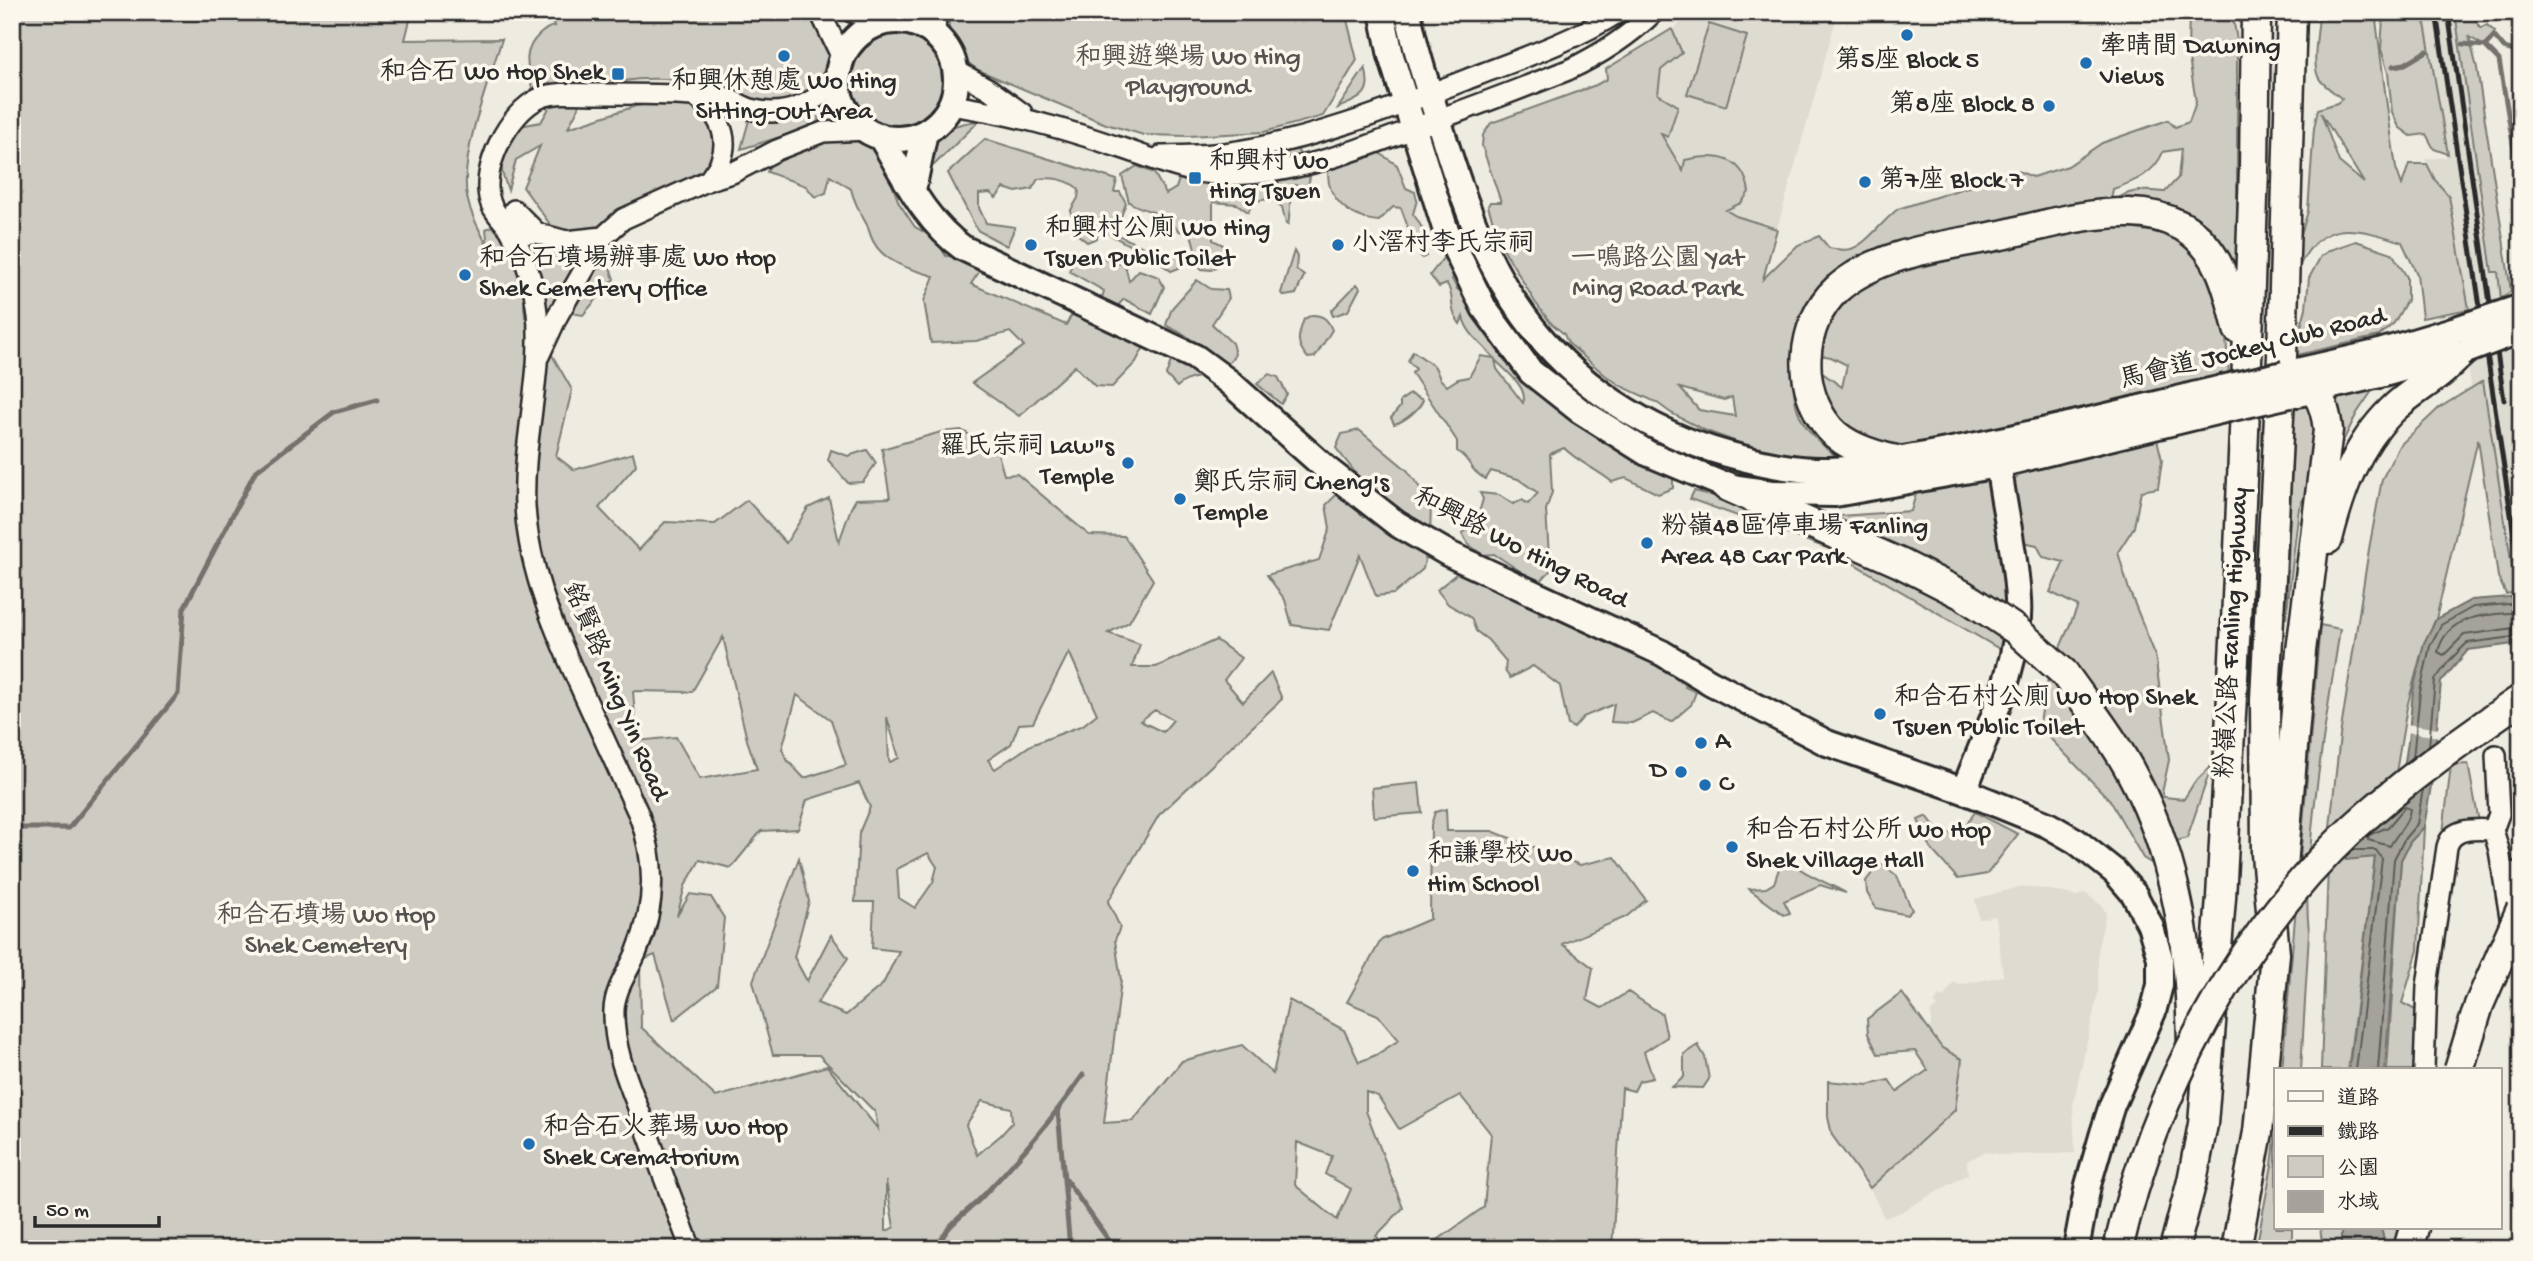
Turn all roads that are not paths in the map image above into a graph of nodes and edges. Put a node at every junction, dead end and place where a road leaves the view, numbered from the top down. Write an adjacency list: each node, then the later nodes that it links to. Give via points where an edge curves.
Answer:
1 (820, 12): 11 (street)
2 (852, 12): 9 (street)
3 (1382, 12): 16 (main road)
4 (1408, 12): 14 (main road)
5 (1619, 12): 14 (street, via 1576,36)
6 (1654, 12): 19 (street, via 1594,58)
7 (2256, 12): 34 (highway, 粉嶺公路 Fanling Highway)
8 (2292, 12): 48 (highway, 粉嶺公路 Fanling Highway, via 2282,356 2265,699 2266,855)
9 (898, 18): 10 (main road, via 918,25); 11 (main road, via 865,30)
10 (936, 23): 12 (main road)
11 (842, 58): 13 (main road)
12 (955, 70): 17 (main road, via 956,88); 18 (street)
13 (838, 83): 15 (street, 銘賢路 Ming Yin Road, via 810,104 782,111 754,110 719,96); 22 (main road, via 855,120)
14 (1430, 94): 16 (street); 19 (main road)
15 (695, 96): 24 (street, via 712,108 723,132 721,161); 28 (street, 銘賢路 Ming Yin Road, via 551,95 529,104 512,121 491,164 491,204)
16 (1405, 102): 20 (main road); 23 (street, via 1295,140 1223,153)
17 (950, 105): 18 (street); 21 (main road)
18 (1032, 120): 23 (street)
19 (1438, 120): 20 (street); 39 (main road, via 1485,248 1510,295 1538,335 1598,391 1686,441 1762,464 1832,470)
20 (1413, 129): 23 (street, via 1313,163 1238,174 1198,172); 40 (main road, via 1458,257 1484,308 1531,372 1578,410 1639,448)
21 (925, 132): 22 (main road, via 898,139); 25 (main road)
22 (874, 133): 24 (street, 銘賢路 Ming Yin Road, via 823,132); 25 (main road, 和興路 Wo Hing Road)
23 (1150, 157)
24 (709, 180): 29 (street, 銘賢路 Ming Yin Road, via 622,219)
25 (913, 190): 44 (main road, 和興路 Wo Hing Road, via 941,230 963,248 1195,358 1397,524 1662,653 1827,743)
26 (514, 210): 27 (street)
27 (537, 233): 28 (street); 29 (street, via 566,241)
28 (512, 234): 33 (street, 銘賢路 Ming Yin Road, via 531,275)
29 (603, 237): 33 (street, 銘賢路 Ming Yin Road)
30 (2521, 307): 32 (main road, 馬會道 Jockey Club Road, bridge)
31 (2521, 331): 32 (main road, 馬會道 Jockey Club Road, bridge)
32 (2460, 340): 36 (main road, 馬會道 Jockey Club Road); 41 (highway, via 2436,376 2377,426 2348,474)
33 (537, 359): 55 (street, 銘賢路 Ming Yin Road, via 525,468 525,507 536,571 552,626 639,815 652,859 651,897 643,932 614,1007 616,1047)
34 (2245, 363): 39 (highway, via 2220,267 2191,233 2158,216 2091,216 1892,259 1850,279 1825,303 1811,331 1807,369 1811,394 1831,431 1854,446); 52 (highway, 粉嶺公路 Fanling Highway, via 2220,912 2203,1125)
35 (2284, 374): 36 (highway); 37 (main road, 馬會道 Jockey Club Road, bridge)
36 (2324, 386): 37 (main road, 馬會道 Jockey Club Road, bridge); 41 (highway, via 2328,430)
37 (2221, 399): 38 (main road, 馬會道 Jockey Club Road)
38 (1997, 454): 39 (main road); 40 (main road, via 1835,494 1773,493); 44 (main road, via 2019,602 2012,660)
39 (1896, 460)
40 (1726, 486): 52 (highway, bridge, via 1963,595 2016,630 2064,673 2104,728 2136,780 2170,866 2182,918 2192,1039)
41 (2301, 651): 48 (highway)
42 (2521, 699): 57 (highway, bridge, via 2406,782 2351,829 2272,916 2230,976 2164,1102)
43 (2496, 755): 45 (street, via 2499,814)
44 (1964, 791): 56 (main road, 和興路 Wo Hing Road, via 2048,825 2101,860 2138,901 2160,958 2157,998 2103,1133)
45 (2493, 830): 46 (street); 50 (street, via 2454,835 2446,847 2427,986)
46 (2512, 873): 49 (street, via 2512,929)
47 (2521, 909): 51 (highway, bridge, via 2479,1005)
48 (2275, 954): 59 (highway, 粉嶺公路 Fanling Highway, via 2258,1132)
49 (2505, 961)
50 (2424, 1068)
51 (2460, 1068)
52 (2192, 1181): 58 (highway, 粉嶺公路 Fanling Highway)
53 (2414, 1230): 60 (highway)
54 (2420, 1230): 61 (street)
55 (691, 1249)
56 (2076, 1249)
57 (2118, 1249)
58 (2174, 1249)
59 (2236, 1249)
60 (2409, 1249)
61 (2421, 1249)

